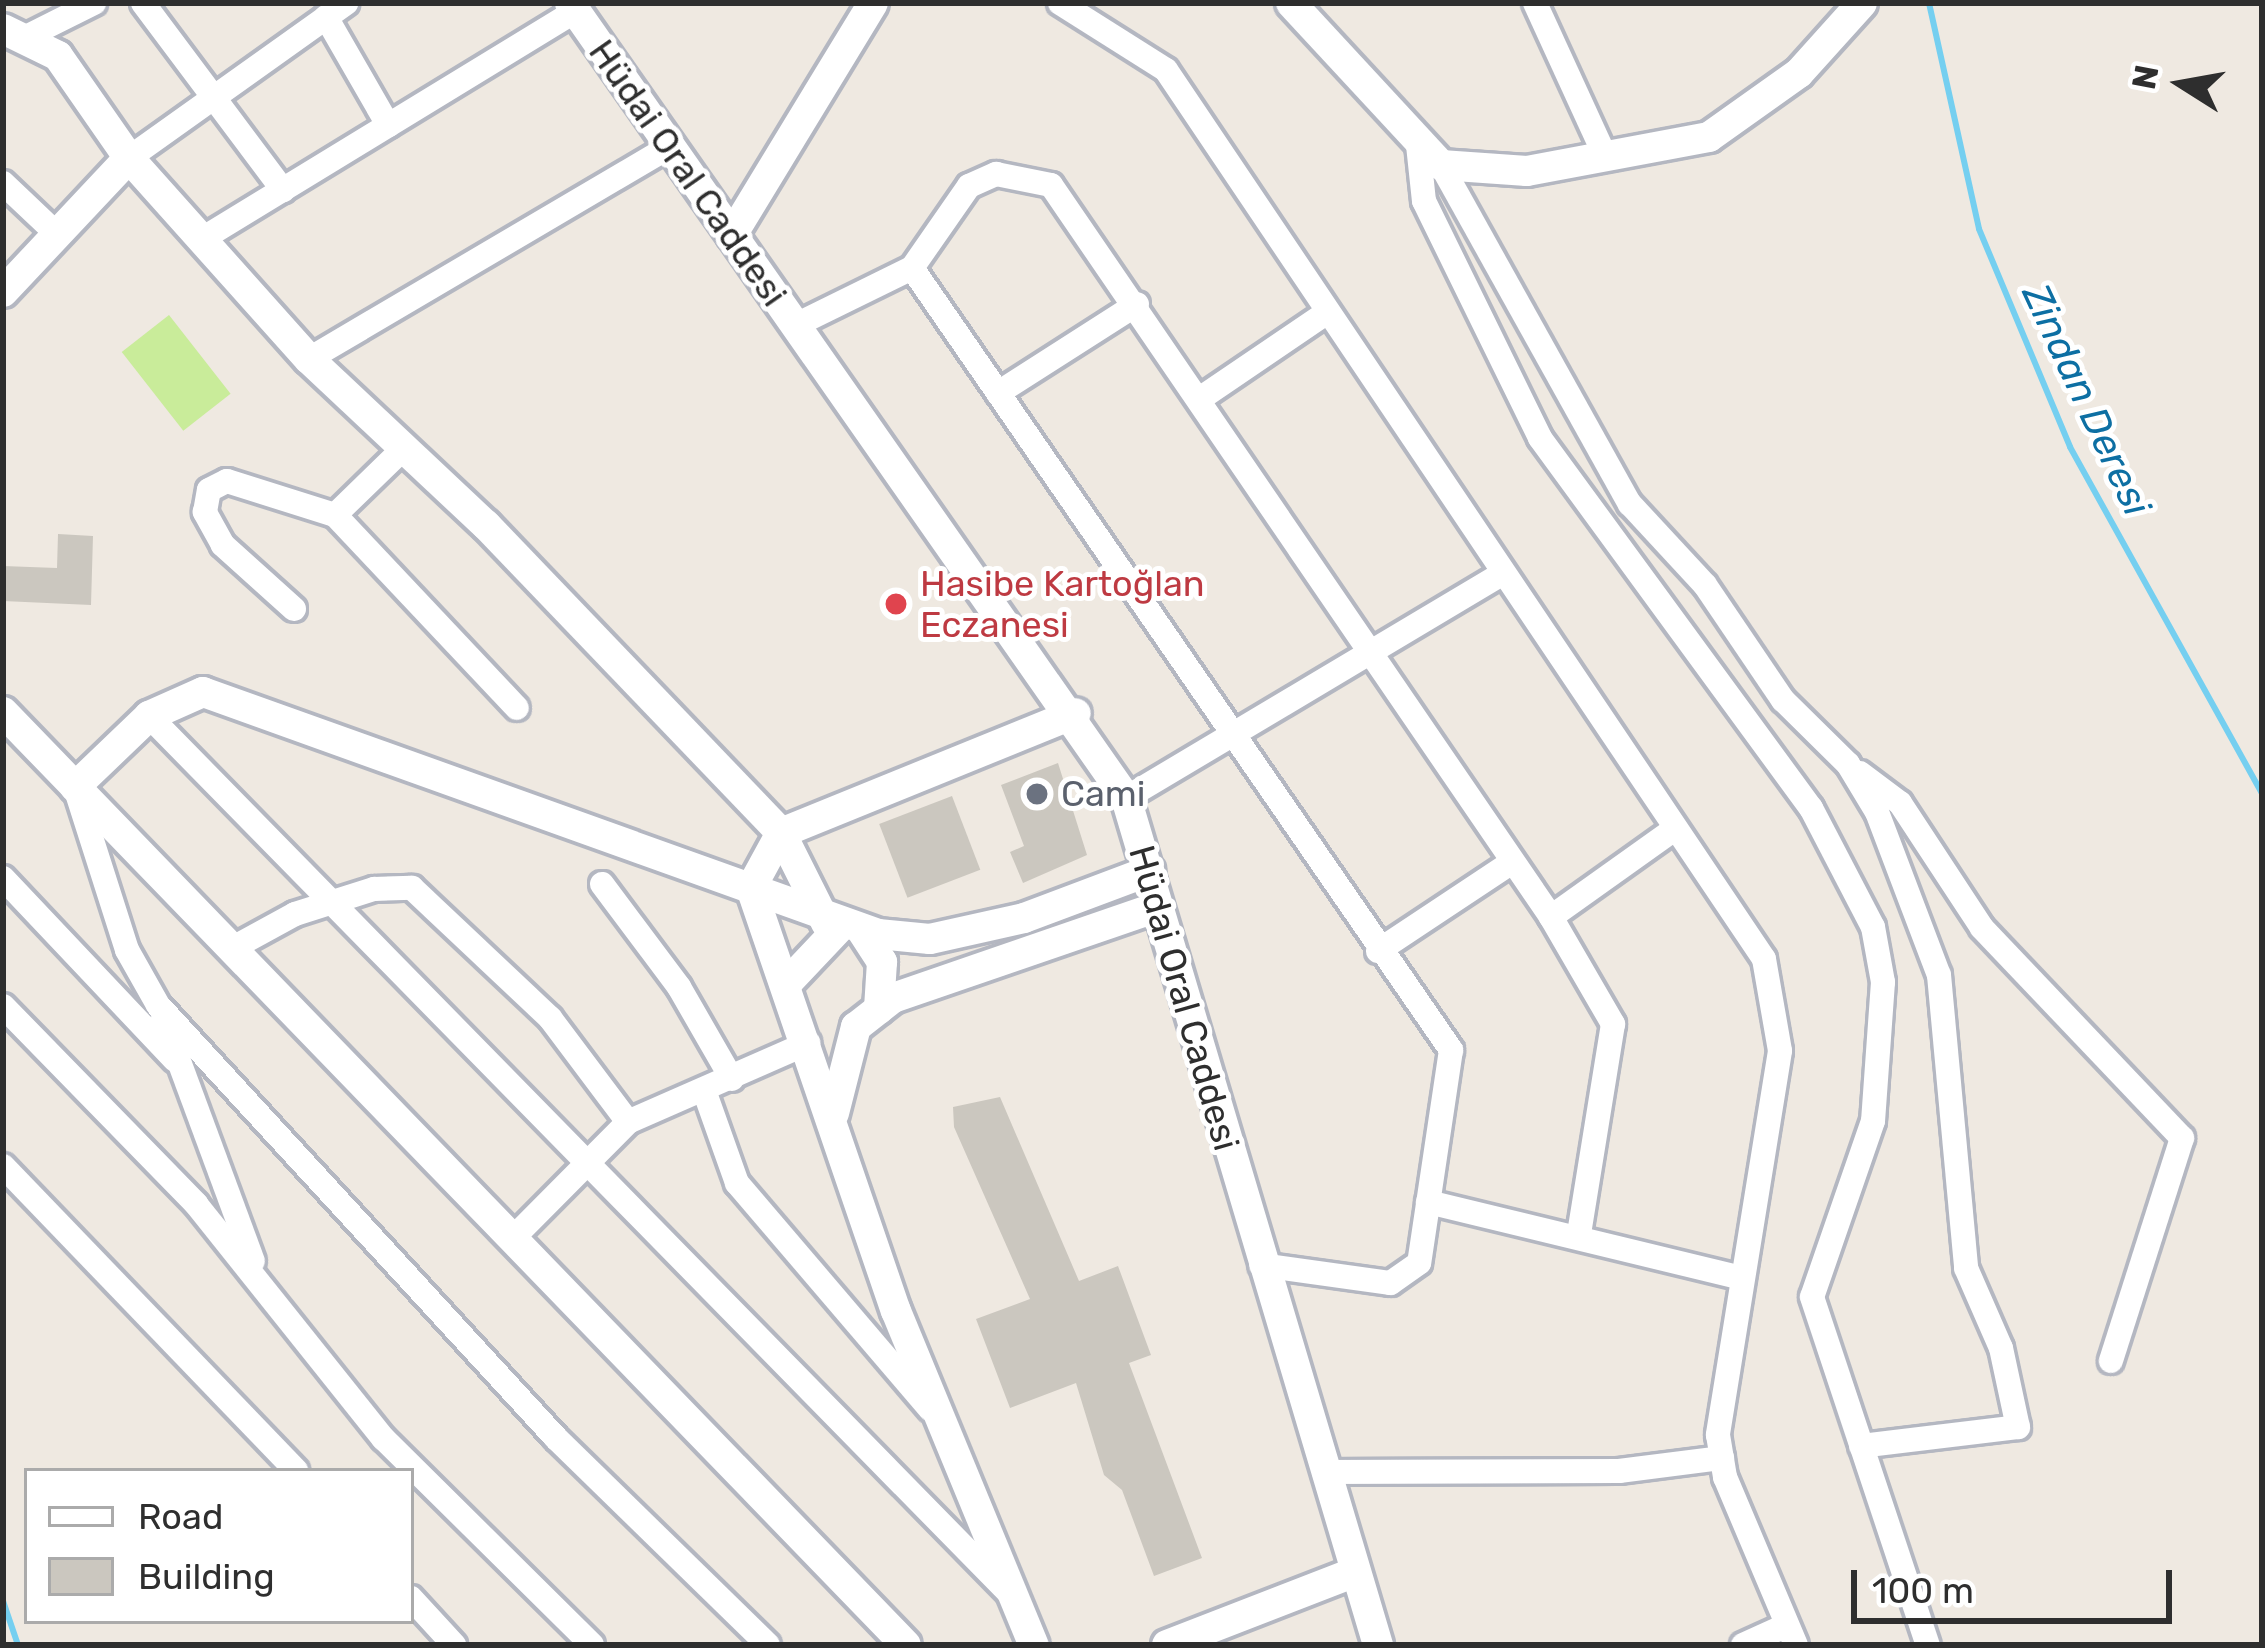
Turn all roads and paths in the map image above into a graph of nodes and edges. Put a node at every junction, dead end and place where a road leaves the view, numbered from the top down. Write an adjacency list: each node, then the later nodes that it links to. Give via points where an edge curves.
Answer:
1 (94, 3): 10 (street)
2 (143, 3): 11 (street)
3 (873, 3): 20 (street)
4 (1060, 3): 25 (street, via 1166,70)
5 (1291, 3): 14 (street)
6 (1534, 3): 16 (street)
7 (1862, 3): 16 (street, via 1799,73 1709,137)
8 (573, 7): 12 (street); 13 (street, Hüdai Oral Caddesi)
9 (336, 10): 11 (street); 12 (street)
10 (15, 32): 15 (street, via 58,56)
11 (214, 97): 15 (street); 18 (street)
12 (388, 125): 18 (street)
13 (670, 146): 20 (street, Hüdai Oral Caddesi); 27 (street)
14 (1430, 155): 16 (street, via 1527,171); 40 (street, via 1630,504 1705,584 1783,700); 77 (street, via 1424,201 1540,438 1811,808 1873,927 1883,982 1873,1121 1812,1297)
15 (129, 158): 19 (street); 21 (street)
16 (1606, 158)
17 (3, 183): 19 (street)
18 (283, 190): 21 (street)
19 (57, 235): 23 (street)
20 (732, 236): 26 (street, Hüdai Oral Caddesi)
21 (202, 239): 27 (street)
22 (912, 268): 24 (street, via 969,186 1027,176 1051,185); 26 (street); 28 (street)
23 (3, 292)
24 (1137, 304): 28 (street); 29 (street)
25 (1327, 313): 29 (street); 32 (street)
26 (794, 326): 37 (street, Hüdai Oral Caddesi)
27 (309, 359): 30 (street)
28 (998, 393): 39 (street)
29 (1201, 398): 34 (street)
30 (404, 448): 31 (street); 44 (street)
31 (335, 514): 33 (street, via 226,481 209,490 205,512 223,545); 35 (street)
32 (1498, 576): 34 (street); 43 (street)
33 (294, 609)
34 (1368, 656): 39 (street); 45 (street)
35 (518, 708)
36 (3, 712): 41 (street)
37 (1076, 713): 42 (street, Hüdai Oral Caddesi); 44 (street)
38 (148, 716): 41 (street); 49 (street, via 202,692 267,710); 50 (street)
39 (1235, 740): 42 (street); 55 (street)
40 (1848, 764): 74 (street, via 1900,803 1982,928 2182,1138); 77 (street, via 1940,975 1966,1268 2001,1348 2018,1427)
41 (75, 787): 54 (street); 57 (street, via 127,950)
42 (1126, 798): 46 (street, Hüdai Oral Caddesi)
43 (1672, 830): 52 (street); 72 (street, via 1763,959 1780,1009)
44 (781, 833): 49 (street); 53 (street)
45 (1512, 862): 52 (street); 55 (street)
46 (1149, 871): 51 (street, Hüdai Oral Caddesi); 53 (street, via 1024,918 929,939)
47 (3, 878): 61 (street)
48 (602, 884): 62 (street, via 680,987)
49 (751, 888): 53 (street); 56 (street)
50 (333, 906): 54 (street); 65 (street, via 374,889 412,888 550,1018); 66 (street)
51 (1158, 908): 59 (street, via 1020,947); 71 (street, Hüdai Oral Caddesi)
52 (1551, 917): 69 (street, via 1613,1024)
53 (843, 927): 56 (street); 59 (street, via 882,962)
54 (231, 949): 70 (street)
55 (1378, 951): 68 (street, via 1451,1049)
56 (788, 981): 60 (street)
57 (158, 1005): 61 (street); 90 (street, via 556,1438)
58 (3, 1006): 73 (street)
59 (867, 1018): 60 (street); 64 (street)
60 (808, 1043): 62 (street); 64 (street)
61 (181, 1066): 73 (street)
62 (732, 1079): 63 (street)
63 (705, 1093): 65 (street); 75 (street, via 737,1183)
64 (833, 1119): 75 (street)
65 (628, 1122): 66 (street)
66 (584, 1163): 70 (street); 85 (street)
67 (3, 1166): 79 (street)
68 (1428, 1202): 69 (street); 71 (street, via 1419,1263 1405,1278)
69 (1579, 1234): 72 (street)
70 (512, 1240): 91 (street)
71 (1261, 1265): 83 (street, Hüdai Oral Caddesi)
72 (1739, 1277): 78 (street, via 1724,1358)
73 (260, 1280): 76 (street)
74 (2110, 1361)
75 (943, 1424): 85 (street)
76 (382, 1438): 80 (street); 81 (street)
77 (1861, 1446): 96 (street)
78 (1722, 1458): 83 (street, via 1618,1471); 87 (street)
79 (293, 1468)
80 (384, 1468)
81 (412, 1468)
82 (414, 1470): 89 (street)
83 (1324, 1472): 84 (street, Hüdai Oral Caddesi)
84 (1355, 1572): 93 (street); 94 (street, Hüdai Oral Caddesi)
85 (1016, 1600): 92 (street)
86 (414, 1601): 88 (street)
87 (1791, 1635): 95 (street)
88 (454, 1645)
89 (592, 1645)
90 (768, 1645)
91 (906, 1645)
92 (1034, 1645)
93 (1168, 1645)
94 (1378, 1645)
95 (1742, 1645)
96 (1928, 1645)

